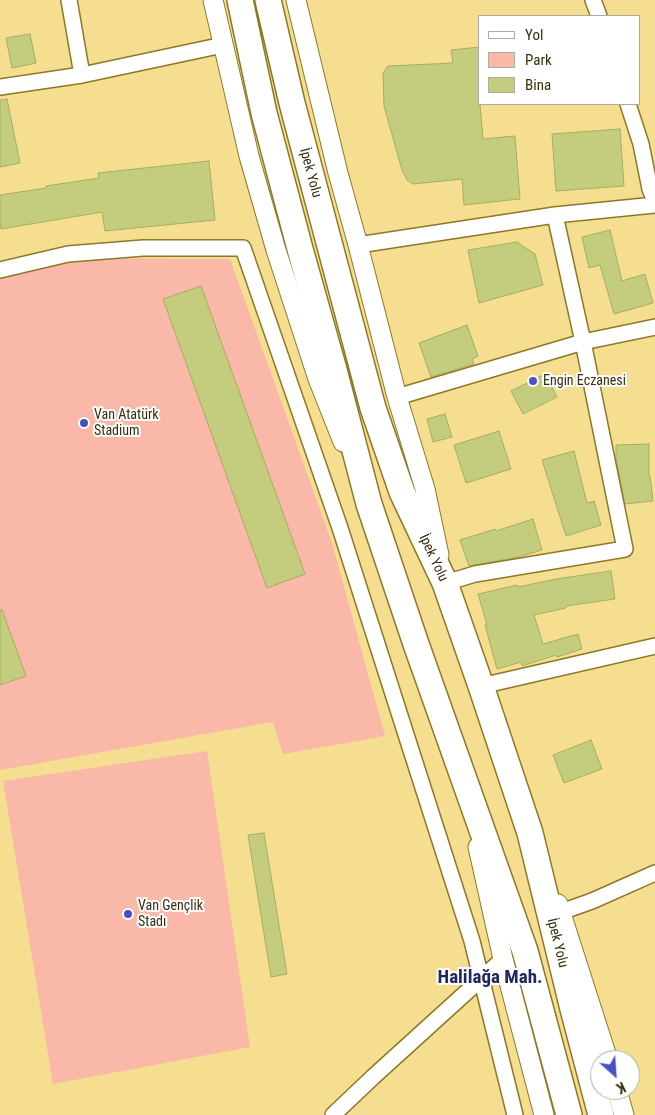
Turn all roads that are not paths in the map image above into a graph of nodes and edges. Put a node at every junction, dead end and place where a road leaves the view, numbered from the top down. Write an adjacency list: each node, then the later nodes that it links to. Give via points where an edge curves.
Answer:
1 (69, 0): 9 (street)
2 (213, 0): 8 (street)
3 (240, 0): 20 (highway, İpek Yolu, via 264,114)
4 (268, 0): 21 (highway, İpek Yolu, via 373,408 402,492)
5 (296, 0): 15 (street)
6 (593, 0): 7 (street)
7 (599, 15)
8 (223, 45): 9 (street); 20 (street, via 249,156 276,250 318,380)
9 (82, 75): 10 (street)
10 (0, 87)
11 (628, 105): 12 (street)
12 (655, 201)
13 (655, 205): 14 (street)
14 (555, 215): 15 (street); 18 (street)
15 (358, 245): 19 (street)
16 (0, 270): 29 (street, via 68,254 143,248 243,248 340,528)
17 (655, 327): 18 (street)
18 (582, 342): 19 (street); 21 (street, via 624,549 474,574)
19 (397, 397): 21 (street, via 425,489)
20 (369, 504): 24 (highway, İpek Yolu)
21 (445, 583): 23 (highway, İpek Yolu)
22 (655, 646): 23 (street)
23 (481, 686): 25 (highway, İpek Yolu)
24 (461, 772): 28 (street); 35 (highway, İpek Yolu, via 525,951)
25 (530, 833): 27 (street); 36 (highway, İpek Yolu)
26 (655, 873): 27 (street)
27 (561, 912): 30 (street)
28 (503, 959): 29 (street); 34 (street)
29 (482, 978): 32 (street); 33 (street)
30 (605, 1050)
31 (620, 1100): 37 (street)
32 (333, 1115)
33 (515, 1115)
34 (544, 1115)
35 (569, 1115)
36 (601, 1115)
37 (624, 1115)

